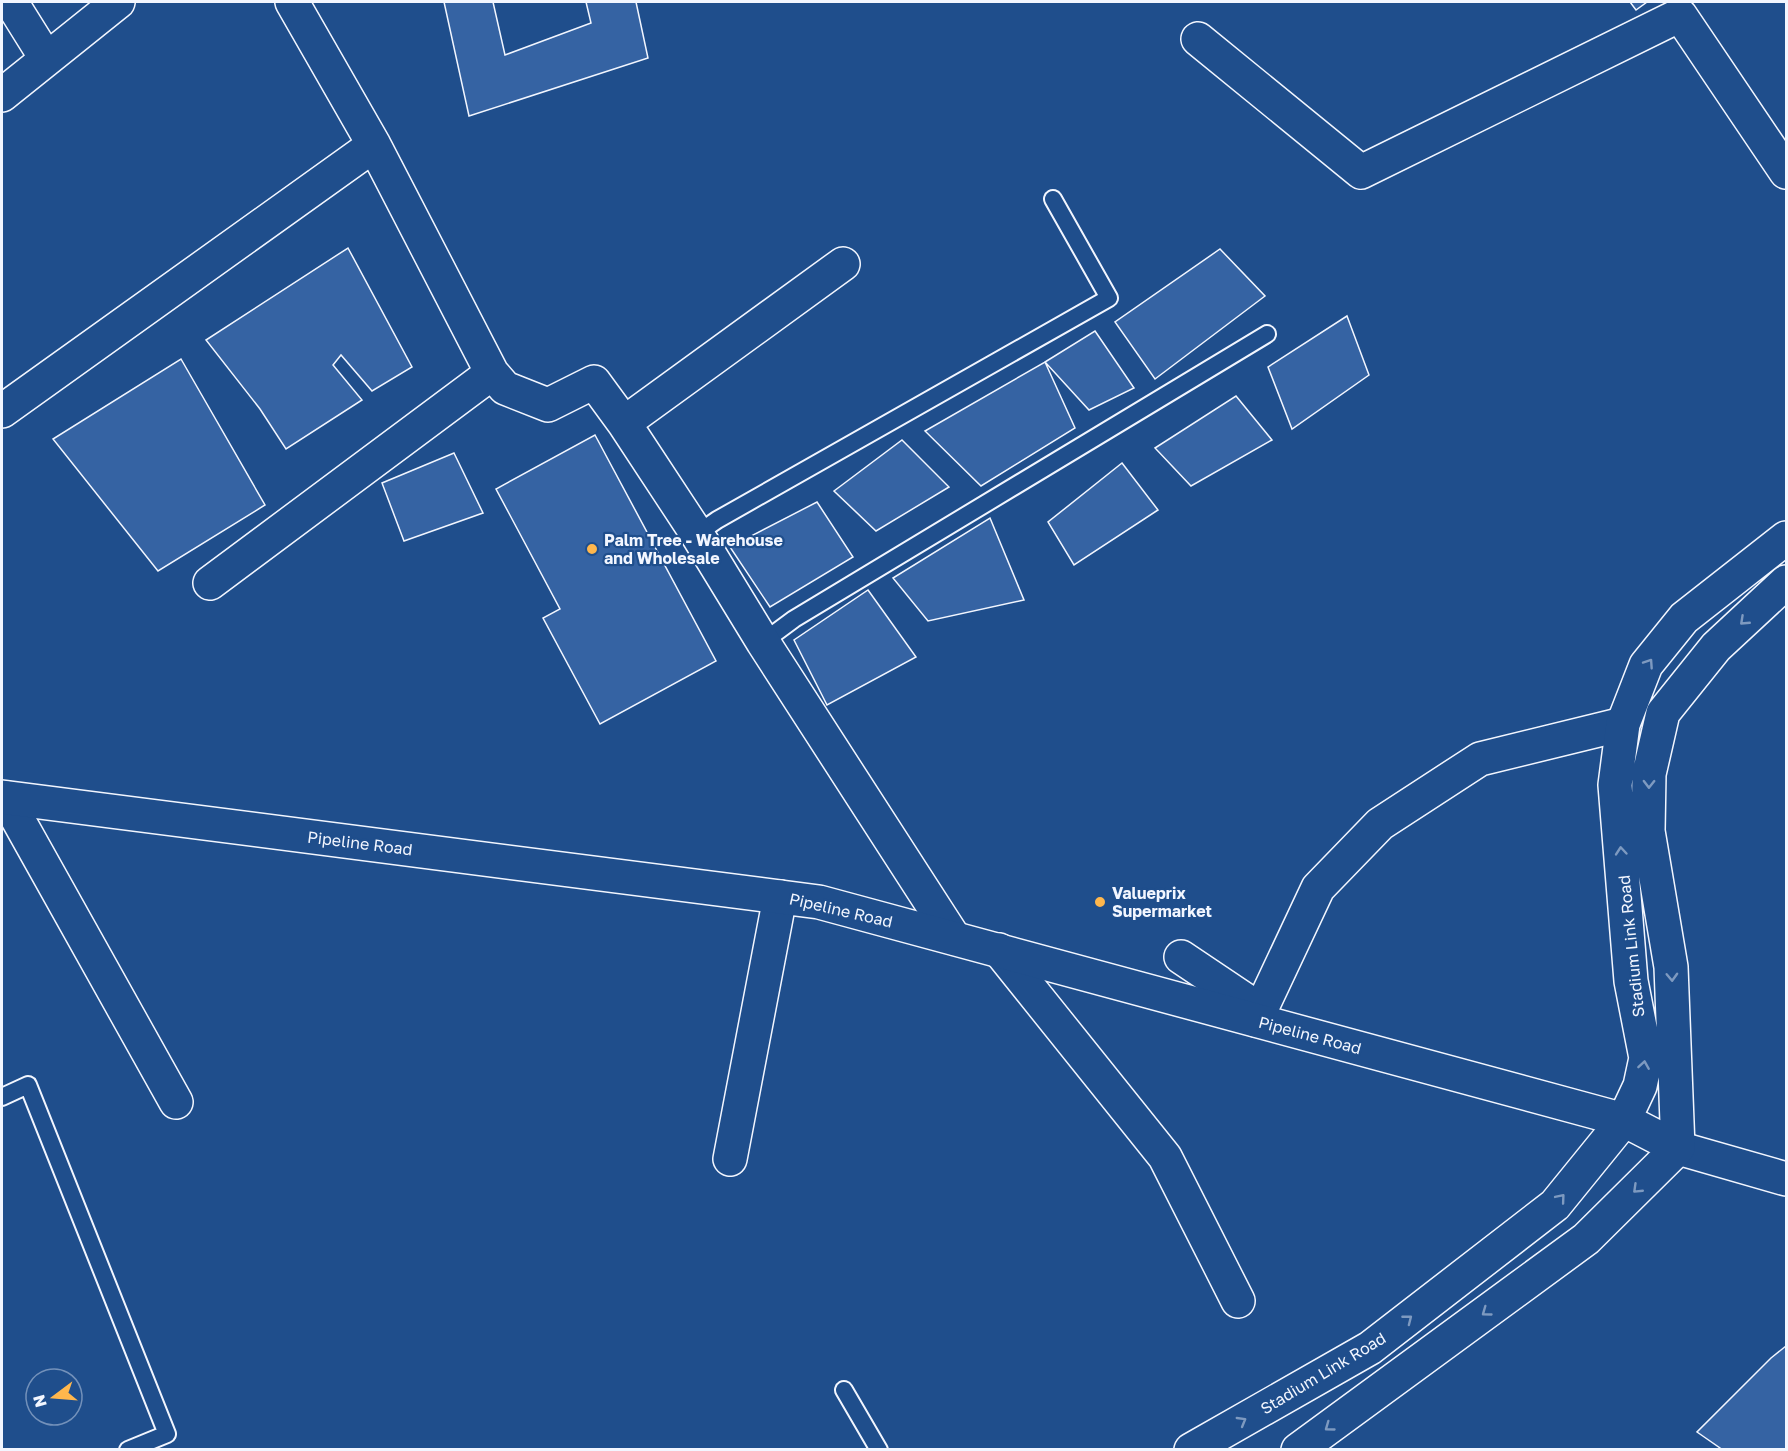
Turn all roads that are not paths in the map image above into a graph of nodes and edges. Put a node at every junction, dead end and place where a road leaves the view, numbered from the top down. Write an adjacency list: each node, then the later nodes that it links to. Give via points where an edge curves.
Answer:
1 (12, 2): 6 (street)
2 (118, 2): 6 (street)
3 (292, 2): 8 (street)
4 (1691, 8): 5 (street, via 1361,172); 9 (street)
5 (1198, 39)
6 (46, 58): 7 (street)
7 (2, 95)
8 (374, 146): 13 (street); 14 (street)
9 (1786, 172)
10 (1053, 199): 16 (lane, via 1109,298)
11 (843, 264): 15 (street)
12 (1267, 334): 20 (lane, via 794,620)
13 (492, 373): 15 (street, via 505,388 548,405 594,382); 19 (street)
14 (2, 411)
15 (624, 423): 16 (street)
16 (697, 534): 20 (street)
17 (1786, 538): 21 (street, Stadium Link Road, one-way to 17, via 1646,665 1684,618)
18 (1786, 582): 31 (street, Stadium Link Road, one-way to 31, via 1716,647 1663,713 1649,774 1648,831 1671,967)
19 (210, 583)
20 (764, 642): 24 (street)
21 (1623, 724): 27 (street, via 1480,759 1380,824 1318,888); 30 (street, Stadium Link Road, one-way to 21, via 1640,1086 1646,1058 1631,981 1615,785)
22 (3, 799): 23 (street, Pipeline Road); 29 (street)
23 (780, 897): 24 (street, Pipeline Road, via 819,902); 32 (street)
24 (954, 938): 25 (street, Pipeline Road)
25 (999, 950): 27 (street, Pipeline Road); 34 (street, via 1165,1157)
26 (1181, 957): 27 (street)
27 (1258, 1015): 30 (street, Pipeline Road)
28 (2, 1097): 36 (lane, via 28,1085 167,1434)
29 (176, 1102)
30 (1624, 1119): 31 (street, Pipeline Road); 38 (street, Stadium Link Road, one-way to 30, via 1370,1348 1555,1206)
31 (1678, 1148): 33 (street); 39 (street, one-way to 39, via 1586,1239)
32 (730, 1159)
33 (1786, 1179)
34 (1238, 1301)
35 (844, 1390): 37 (lane)
36 (128, 1449)
37 (879, 1449)
38 (1191, 1449)
39 (1298, 1449)

